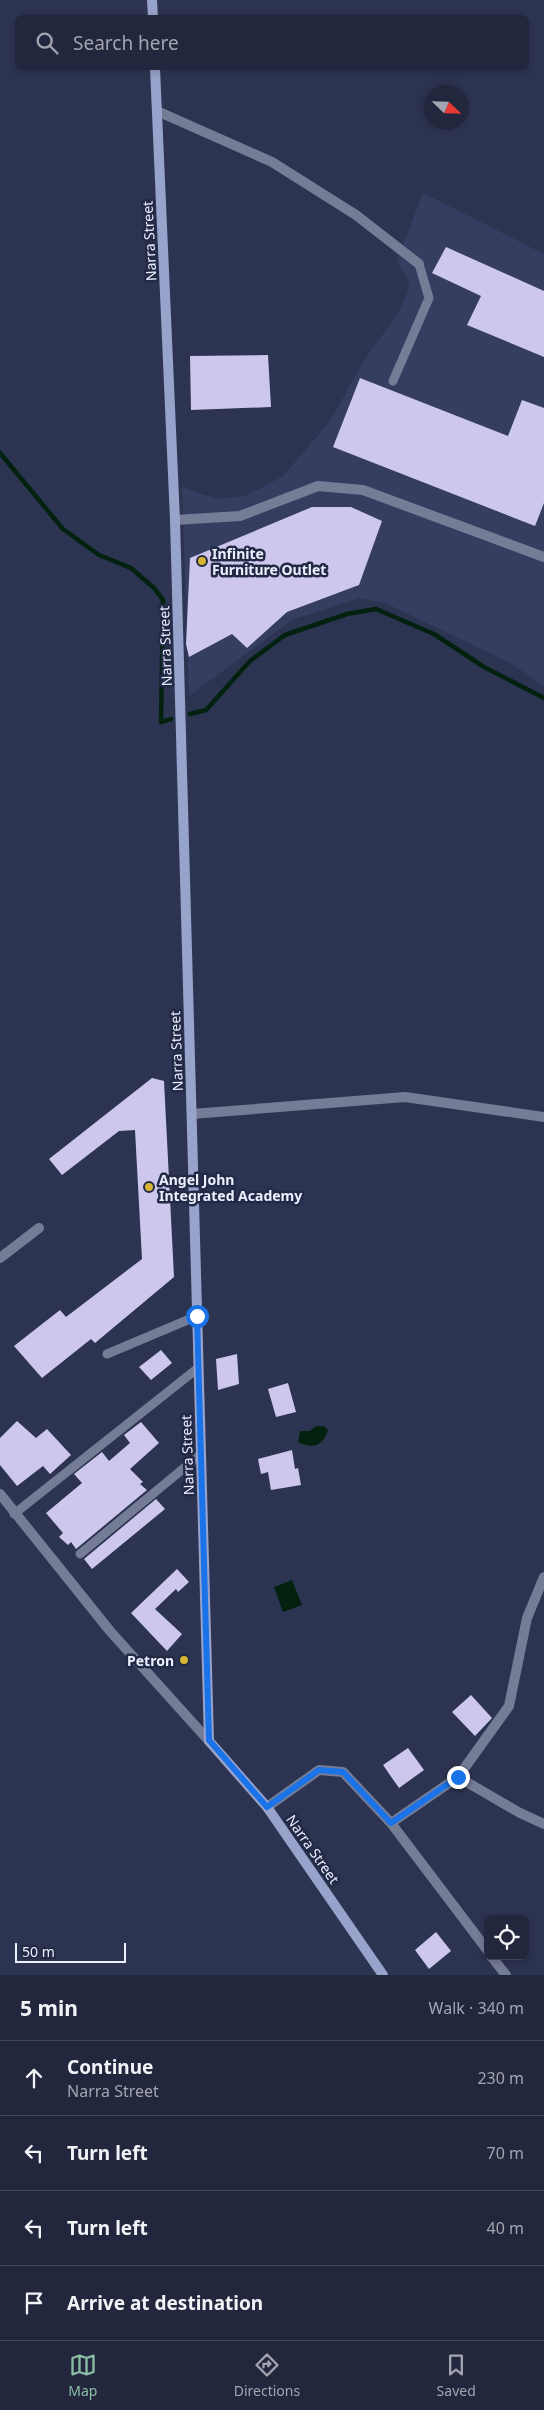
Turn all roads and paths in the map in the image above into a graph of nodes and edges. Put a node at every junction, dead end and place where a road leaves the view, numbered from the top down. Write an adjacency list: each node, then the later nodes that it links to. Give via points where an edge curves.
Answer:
1 (152, 0): 2 (main road)
2 (153, 15)
3 (155, 70): 4 (main road, Narra Street)
4 (157, 111): 5 (street, via 272,162 356,215); 7 (main road, Narra Street)
5 (418, 264): 6 (lane, via 429,298)
6 (393, 381)
7 (175, 520): 8 (street, via 240,516 318,486 363,490); 9 (main road, Narra Street)
8 (544, 557)
9 (192, 1114): 10 (street, via 405,1097); 13 (main road, Narra Street)
10 (544, 1117)
11 (39, 1228): 12 (street)
12 (0, 1258)
13 (197, 1316): 14 (lane); 15 (main road, Narra Street)
14 (107, 1354)
15 (198, 1368): 16 (main road, Narra Street); 18 (lane)
16 (201, 1454): 19 (lane); 21 (main road, Narra Street)
17 (0, 1494): 18 (street)
18 (14, 1514): 21 (street, via 110,1631)
19 (80, 1554)
20 (544, 1578): 22 (street, via 527,1618 509,1706)
21 (209, 1740): 23 (main road, Narra Street)
22 (458, 1777): 24 (street); 25 (street)
23 (267, 1807): 24 (street, via 319,1770 343,1772); 28 (main road, Narra Street)
24 (391, 1823): 26 (street)
25 (544, 1824)
26 (484, 1946)
27 (494, 1960): 29 (street)
28 (381, 1974)
29 (506, 1975)

